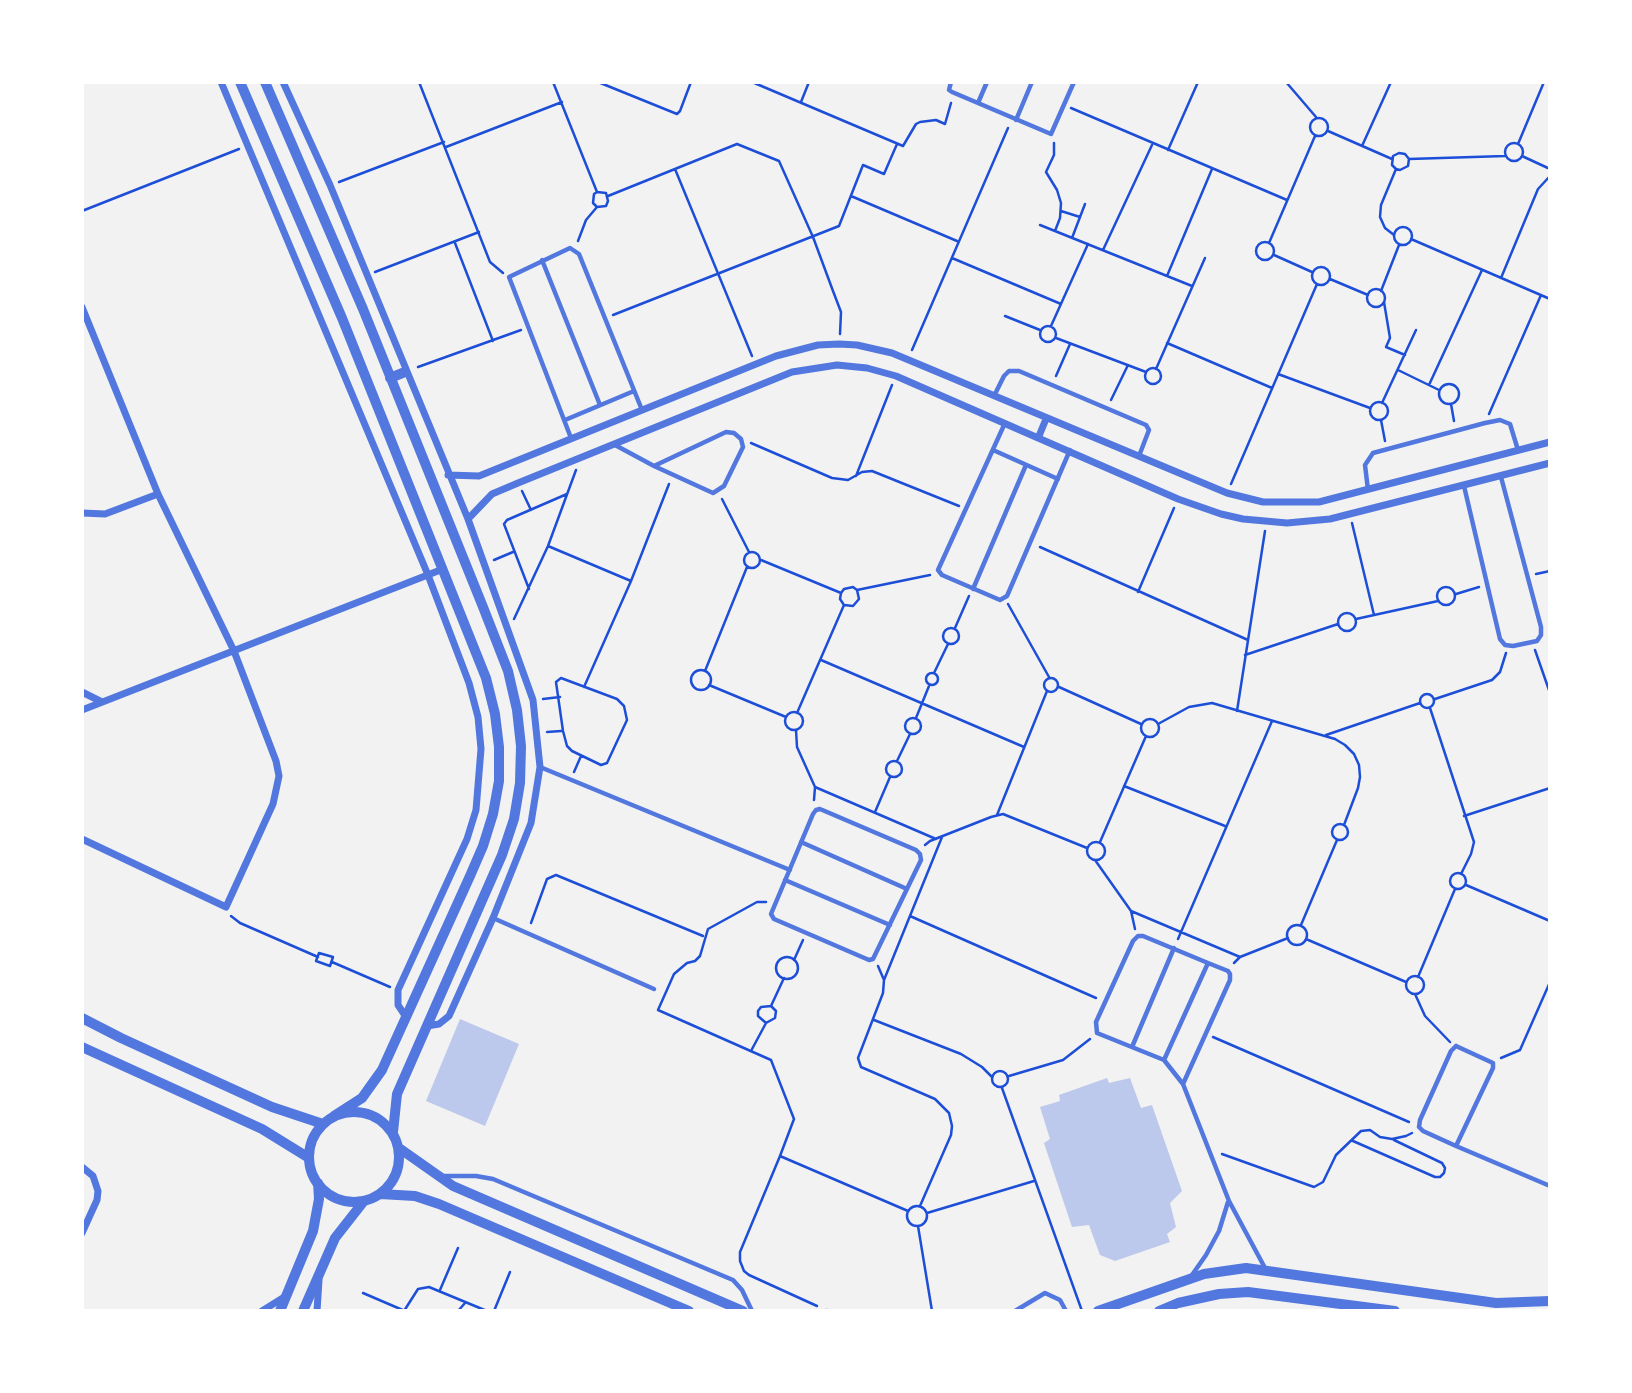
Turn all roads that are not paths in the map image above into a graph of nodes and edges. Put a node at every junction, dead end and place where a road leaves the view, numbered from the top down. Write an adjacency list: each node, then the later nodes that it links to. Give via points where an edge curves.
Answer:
1 (221, 82): 44 (street)
2 (240, 82): 14 (street)
3 (265, 82): 13 (street)
4 (283, 82): 15 (street)
5 (951, 82): 9 (lane, via 949,90)
6 (987, 82): 9 (lane)
7 (1032, 82): 10 (lane)
8 (1074, 82): 10 (lane, via 1051,134)
9 (978, 103): 10 (lane)
10 (1014, 119)
11 (542, 260): 17 (lane, via 570,248 579,254); 19 (lane); 22 (lane, via 509,277)
12 (82, 307): 40 (street)
13 (363, 309): 14 (street); 16 (street)
14 (342, 318): 43 (street)
15 (405, 372): 16 (street); 35 (street)
16 (390, 378): 63 (street, via 508,671 521,746 514,819 502,855)
17 (634, 391): 19 (lane); 20 (lane)
18 (995, 396): 20 (street, via 874,348 839,344 796,349); 21 (street); 31 (lane, via 1004,376 1019,371 1107,408 1146,425 1149,430)
19 (600, 405): 22 (lane)
20 (642, 410): 25 (street)
21 (1046, 419): 24 (street); 31 (street)
22 (565, 420): 25 (lane)
23 (1005, 422): 24 (street); 27 (street, via 896,376 852,365 806,368); 28 (lane)
24 (1039, 436): 29 (street)
25 (572, 439): 35 (street, via 480,476)
26 (1550, 442): 30 (street)
27 (613, 444): 34 (lane); 42 (street, via 492,494)
28 (993, 450): 33 (lane); 45 (lane, via 939,573)
29 (1070, 450): 37 (lane); 38 (street, via 1178,499 1221,514 1266,522 1350,515)
30 (1518, 450): 39 (street); 39 (lane, via 1510,425 1500,420 1387,449 1368,458)
31 (1139, 457): 39 (street, via 1227,493 1263,502 1319,502)
32 (1550, 463): 36 (street)
33 (1026, 465): 37 (lane); 45 (lane)
34 (654, 466): 34 (lane, via 707,492 718,492 743,447 741,439 726,432)
35 (448, 475): 42 (street)
36 (1501, 477): 38 (street); 38 (lane, via 1541,627 1541,635 1532,642 1513,646 1500,639)
37 (1058, 479): 45 (lane, via 1005,600)
38 (1464, 486)
39 (1368, 490)
40 (158, 494): 41 (street, via 105,514); 46 (street)
41 (82, 513)
42 (468, 519): 50 (street, via 533,700)
43 (443, 569): 44 (street); 61 (street, via 486,678 496,725 499,781 483,846)
44 (428, 575): 46 (street); 61 (street, via 478,717 480,780 467,839 398,990 398,1005)
45 (973, 589)
46 (234, 651): 48 (street); 51 (street, via 279,776 273,804 226,907)
47 (82, 692): 48 (street)
48 (102, 702): 49 (street)
49 (82, 710)
50 (540, 767): 53 (lane); 56 (street, via 531,823)
51 (82, 839)
52 (801, 842): 53 (lane); 55 (lane); 55 (lane, via 820,809 916,850 920,860)
53 (790, 870): 54 (lane)
54 (785, 880): 57 (lane); 57 (lane, via 771,914 774,919 869,960)
55 (907, 889): 57 (lane)
56 (493, 918): 60 (lane); 63 (street, via 449,1016)
57 (890, 925)
58 (1174, 948): 59 (lane); 65 (lane); 65 (lane, via 1138,936 1096,1022 1097,1033)
59 (1208, 962): 66 (lane); 67 (lane, via 1228,971 1230,980)
60 (654, 989)
61 (406, 1017): 68 (street, via 373,1085)
62 (82, 1018): 69 (street, via 260,1102)
63 (426, 1026): 70 (street, via 397,1094)
64 (82, 1047): 73 (street, via 262,1129)
65 (1132, 1047): 66 (lane)
66 (1164, 1060): 67 (lane)
67 (1183, 1084): 80 (lane)
68 (334, 1116): 69 (street); 70 (street, via 366,1114)
69 (323, 1124): 73 (street)
70 (393, 1132): 72 (street)
71 (1456, 1146): 71 (lane, via 1493,1063 1456,1046 1419,1127); 77 (lane)
72 (399, 1149): 75 (street); 78 (street, via 399,1166)
73 (310, 1158): 76 (street)
74 (82, 1167): 81 (street, via 93,1176 98,1191)
75 (437, 1177): 92 (street); 93 (lane, via 493,1180 733,1280)
76 (318, 1183): 79 (street, via 347,1201); 85 (street, via 313,1231)
77 (1550, 1186)
78 (380, 1194): 79 (street); 91 (street, via 415,1196 439,1204)
79 (364, 1200): 83 (street, via 335,1238)
80 (1229, 1201): 82 (lane); 84 (lane, via 1219,1231)
81 (82, 1233)
82 (1266, 1270): 84 (street, via 1227,1269); 86 (street, via 1496,1303)
83 (319, 1272): 89 (street); 90 (street)
84 (1189, 1278): 96 (street)
85 (286, 1295): 87 (street); 88 (street)
86 (1550, 1301)
87 (262, 1311)
88 (280, 1311)
89 (303, 1311)
90 (317, 1311)
91 (690, 1311)
92 (743, 1311)
93 (752, 1311)
94 (1015, 1311): 95 (lane, via 1045,1293 1060,1300)
95 (1066, 1311)
96 (1098, 1311)
97 (1159, 1311): 98 (street, via 1219,1294 1248,1292)
98 (1395, 1311)

